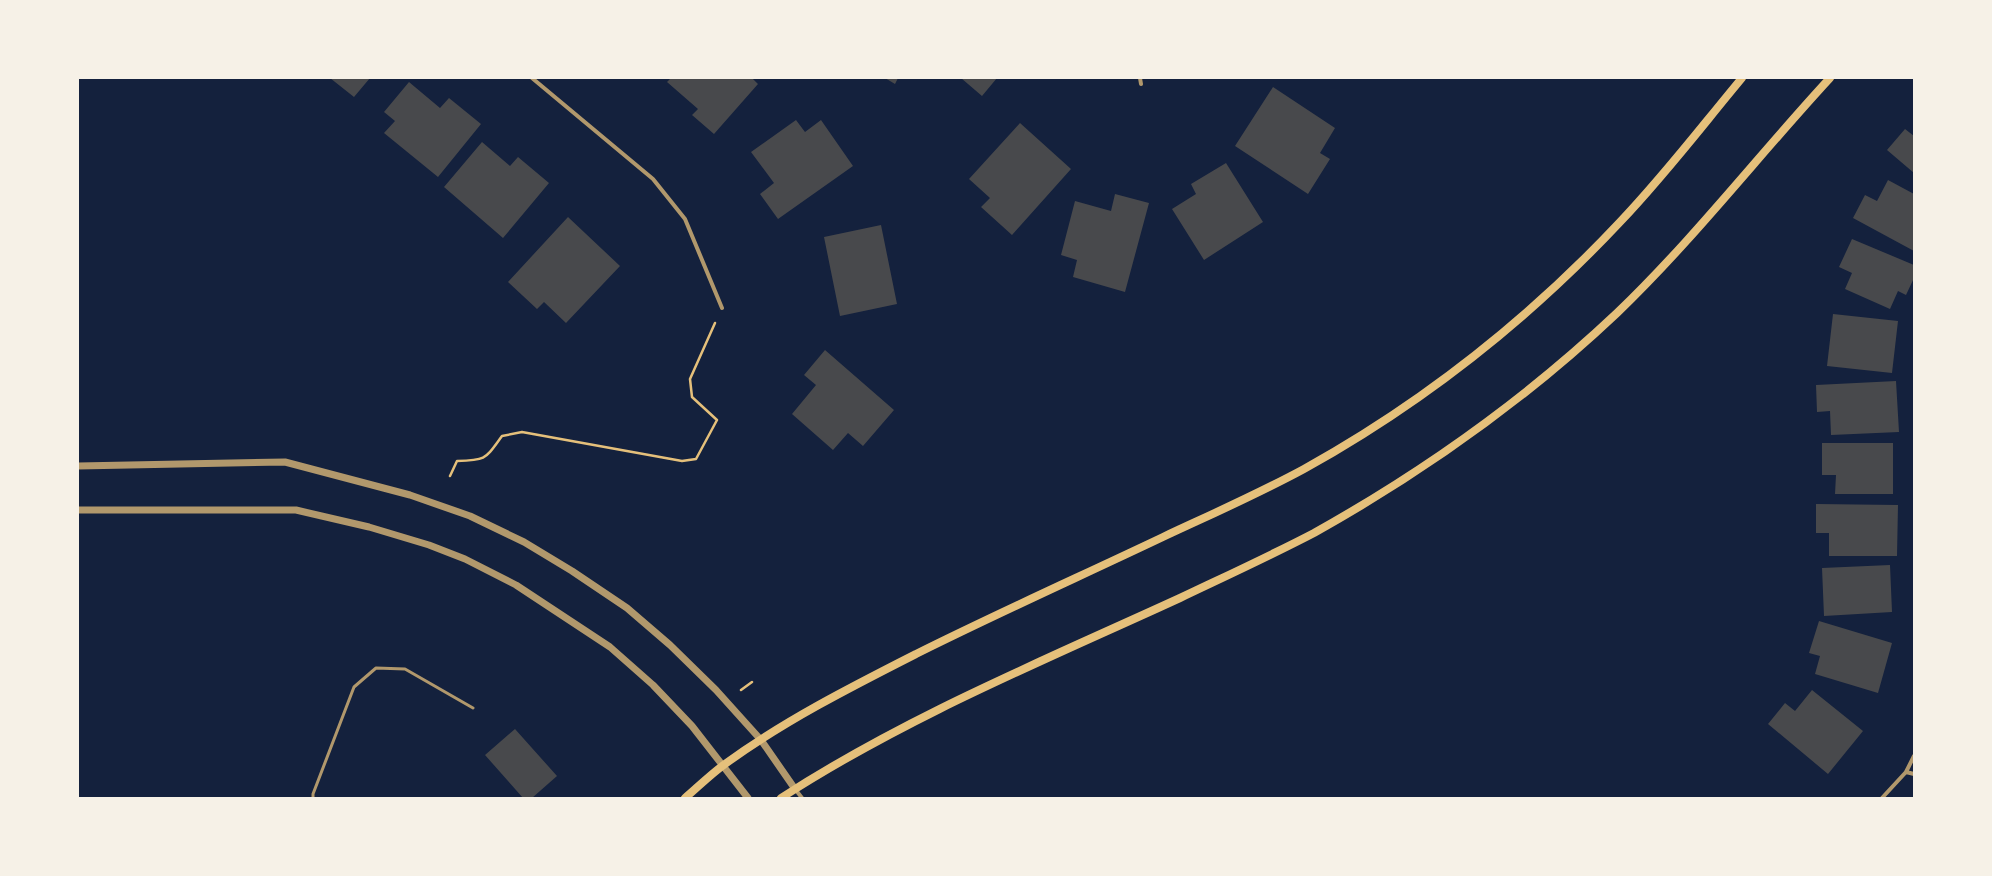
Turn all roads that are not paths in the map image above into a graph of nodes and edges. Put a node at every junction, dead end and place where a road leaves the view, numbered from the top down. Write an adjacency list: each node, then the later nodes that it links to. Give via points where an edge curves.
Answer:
1 (532, 78): 6 (street, via 653,180 685,219)
2 (1140, 78): 5 (street)
3 (1742, 78): 10 (main road, via 1621,222 1563,279 1496,339 1430,390 1380,424 1249,497 861,681)
4 (1830, 78): 15 (main road, via 1619,311 1511,405 1454,446 1313,533 922,718)
5 (1141, 84)
6 (722, 308)
7 (78, 466): 10 (street, via 285,462 410,495 470,516 524,542 626,608 682,656)
8 (78, 510): 12 (street, via 296,510 369,527 465,559 516,585 610,647 653,685 692,726)
9 (473, 708): 16 (lane, via 405,669 376,668 354,686)
10 (761, 740): 12 (main road); 15 (street)
11 (1914, 756): 13 (street)
12 (722, 766): 17 (main road); 18 (street)
13 (1906, 772): 14 (street); 21 (street)
14 (1914, 774)
15 (795, 789): 19 (main road); 20 (street)
16 (313, 798)
17 (685, 798)
18 (748, 798)
19 (781, 798)
20 (802, 798)
21 (1882, 798)

